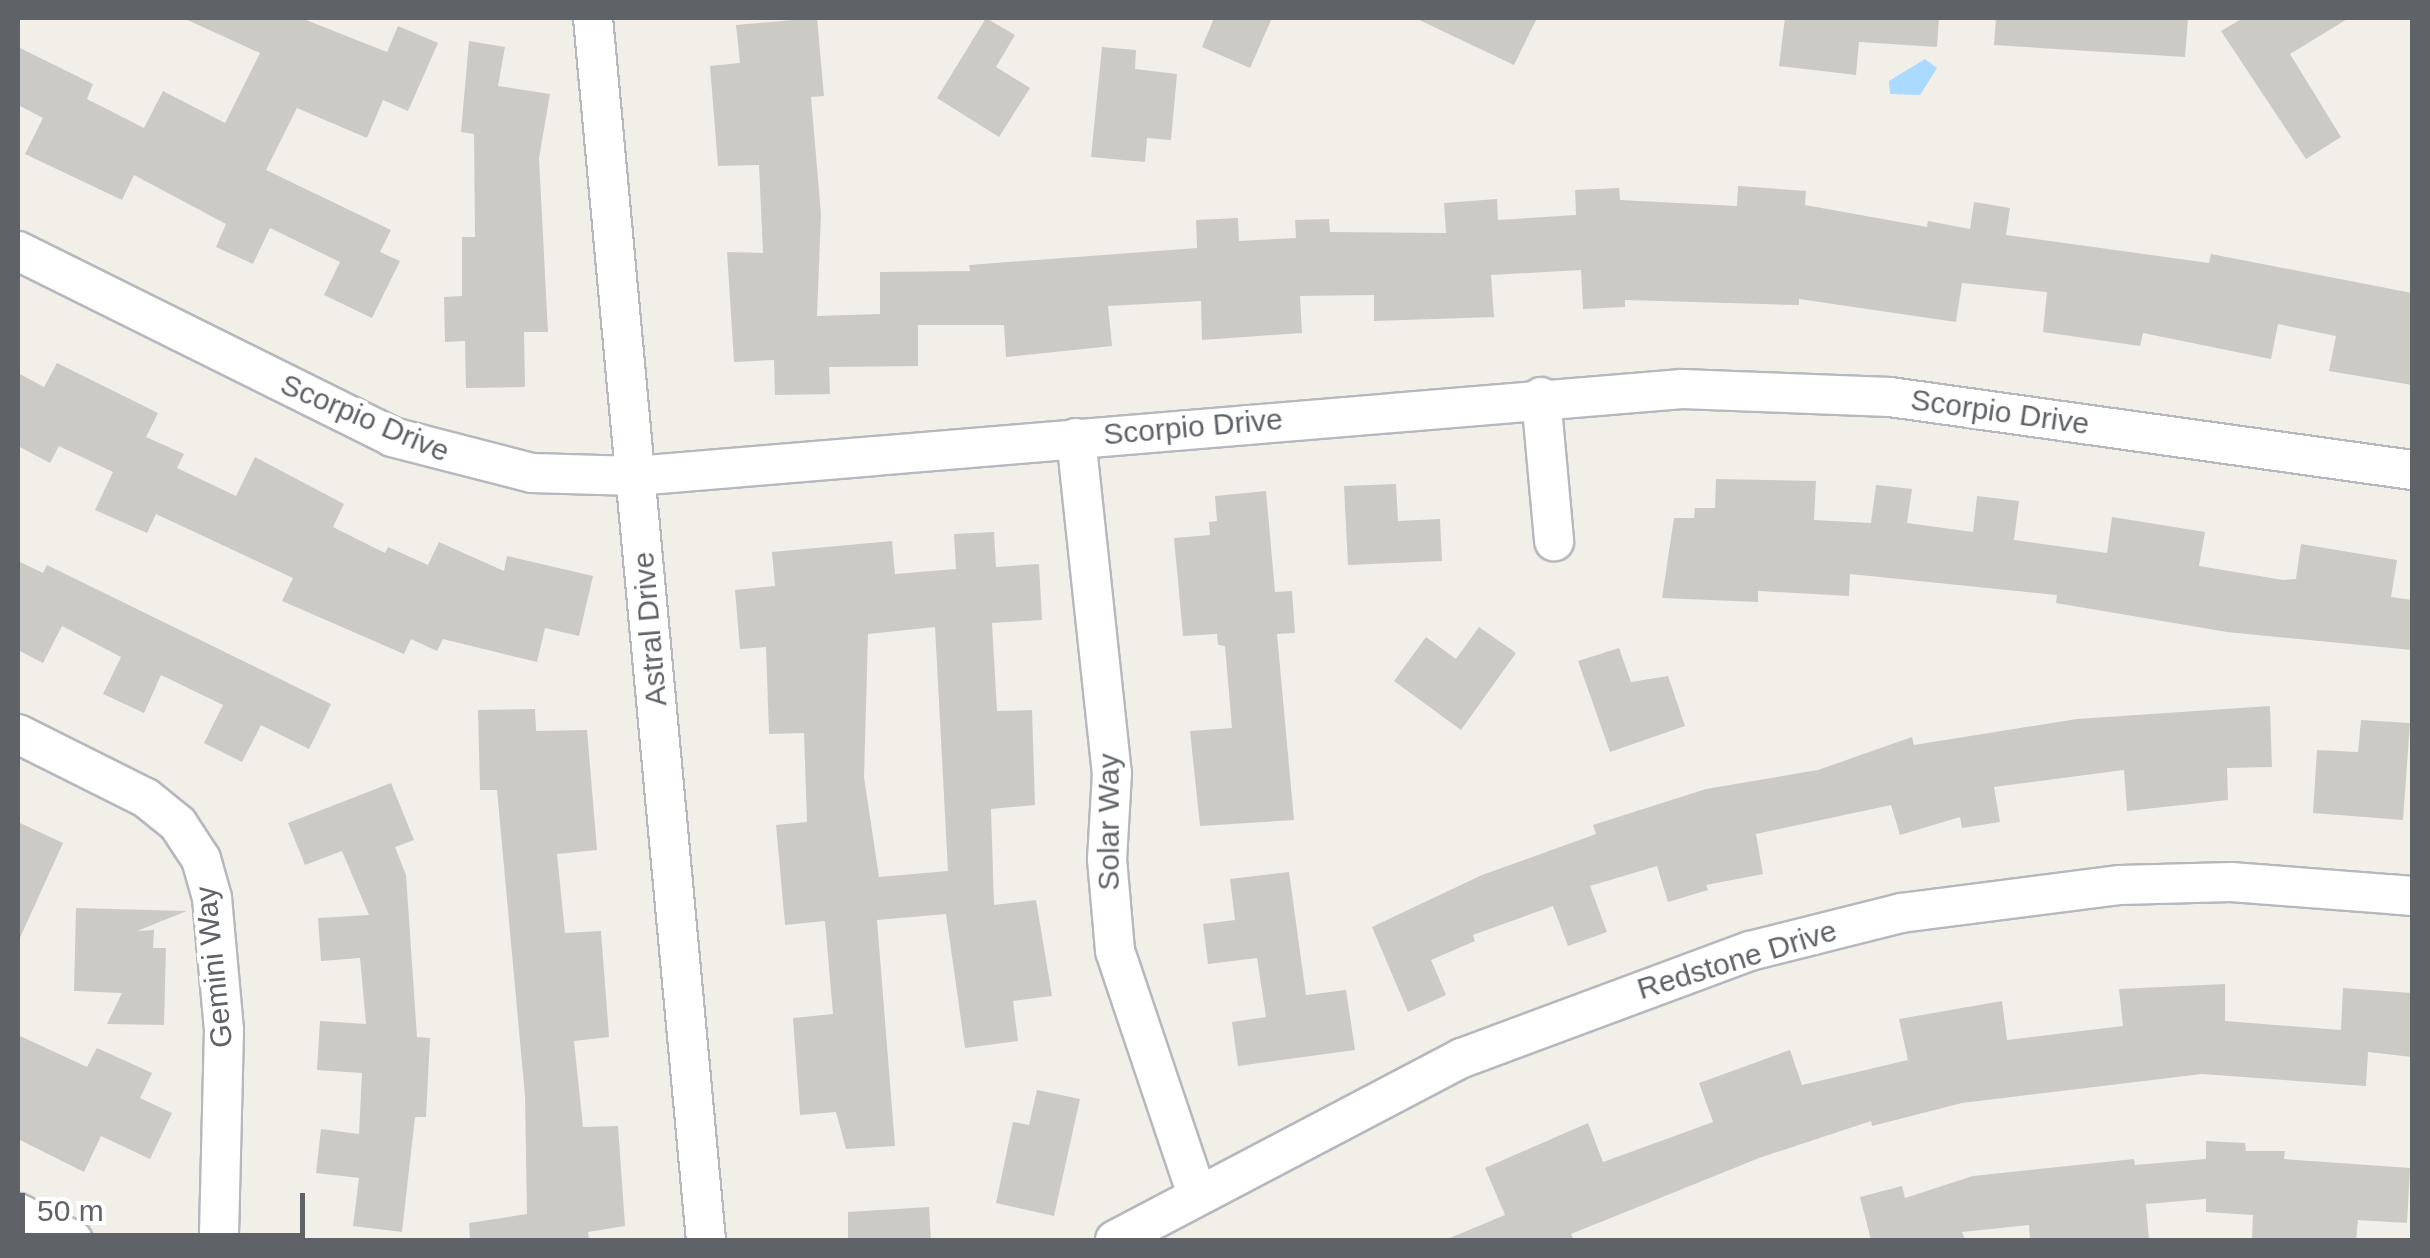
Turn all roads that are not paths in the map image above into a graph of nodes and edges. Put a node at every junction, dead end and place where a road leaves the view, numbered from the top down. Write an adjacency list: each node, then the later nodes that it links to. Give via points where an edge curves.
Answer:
1 (593, 18): 6 (street, Astral Drive)
2 (18, 250): 6 (street, Scorpio Drive, via 392,437 485,466)
3 (1541, 397): 4 (street, Scorpio Drive); 5 (street, Scorpio Drive, via 1682,390 1890,398); 7 (street)
4 (1076, 438): 6 (street, Scorpio Drive); 10 (street, Solar Way, via 1112,772 1107,859 1116,952)
5 (2412, 470)
6 (635, 476): 14 (street, Astral Drive)
7 (1554, 541)
8 (18, 734): 13 (street, Gemini Way, via 146,798 178,824 200,859 212,898 224,1030)
9 (2412, 896): 10 (street, Redstone Drive, via 2231,882 2120,885 1901,913 1676,974 1533,1028 1309,1133)
10 (1197, 1194): 15 (street, Redstone Drive)
11 (18, 1213): 12 (street)
12 (73, 1240)
13 (220, 1240)
14 (706, 1240)
15 (1115, 1240)

